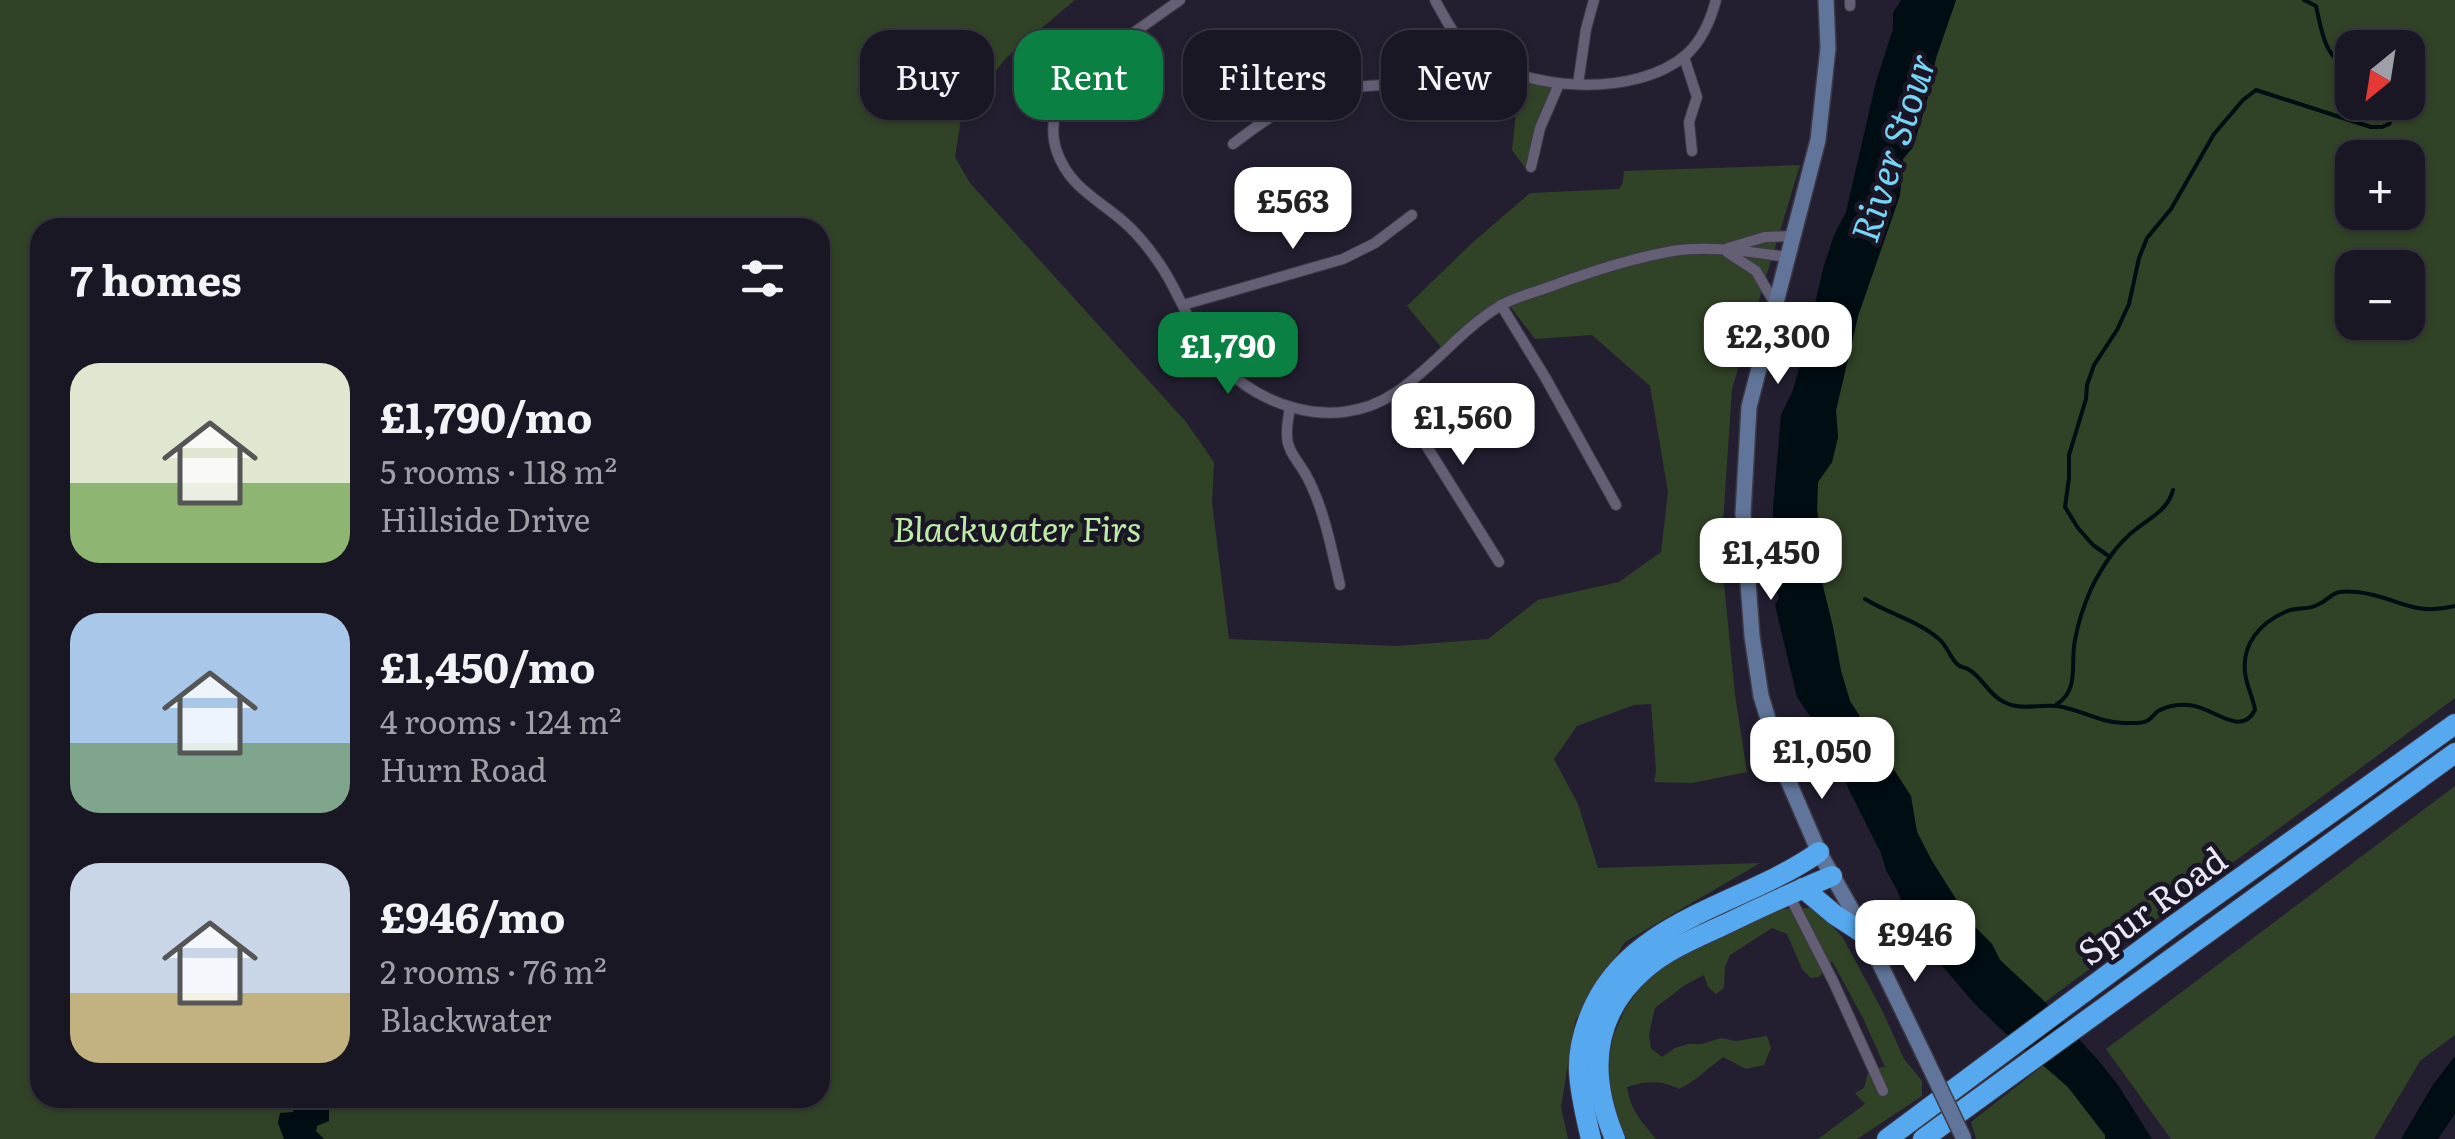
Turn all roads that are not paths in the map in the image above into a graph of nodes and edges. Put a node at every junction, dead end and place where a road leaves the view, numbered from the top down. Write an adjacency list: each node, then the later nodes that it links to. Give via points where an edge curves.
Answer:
1 (1180, 0): 19 (street, via 1074,76 1056,108 1053,130 1066,170 1141,239)
2 (1435, 0): 6 (street)
3 (1594, 0): 11 (street)
4 (1716, 0): 7 (street)
5 (1826, 0): 16 (main road, via 1818,140)
6 (1453, 30)
7 (1684, 57): 11 (street, via 1634,79); 13 (street, via 1697,96 1689,122)
8 (1527, 77): 10 (street)
9 (1381, 83): 12 (street, via 1302,100)
10 (1558, 84): 11 (street); 14 (street)
11 (1578, 84)
12 (1233, 144)
13 (1692, 151)
14 (1532, 166)
15 (1412, 216): 19 (street, via 1343,259)
16 (1793, 236): 17 (street); 18 (main road)
17 (1722, 250): 18 (street); 20 (street, via 1675,250); 21 (street, via 1756,271)
18 (1787, 258): 21 (main road)
19 (1183, 305): 23 (street, via 1220,364 1265,399)
20 (1501, 305): 22 (street); 24 (street)
21 (1776, 305): 29 (main road, via 1749,408 1746,576 1761,696)
22 (1394, 394): 23 (street, via 1358,409); 25 (street)
23 (1290, 408): 26 (street, via 1287,443 1311,484)
24 (1616, 506)
25 (1499, 562)
26 (1340, 585)
27 (2455, 724): 33 (highway, Spur Road, via 2080,995)
28 (2455, 753): 33 (highway, Spur Road, via 2096,1013)
29 (1819, 852): 30 (main road); 31 (highway)
30 (1832, 876): 31 (highway); 32 (main road)
31 (1790, 886): 32 (highway); 34 (street); 35 (highway, via 1657,936 1610,978 1580,1049); 36 (highway, via 1660,958 1621,995 1601,1038 1597,1070)
32 (1866, 935): 39 (main road, bridge)
33 (1990, 1076): 37 (highway, Spur Road); 38 (highway, Spur Road)
34 (1883, 1091)
35 (1591, 1139)
36 (1615, 1139)
37 (1887, 1139)
38 (1923, 1139)
39 (1964, 1139)

